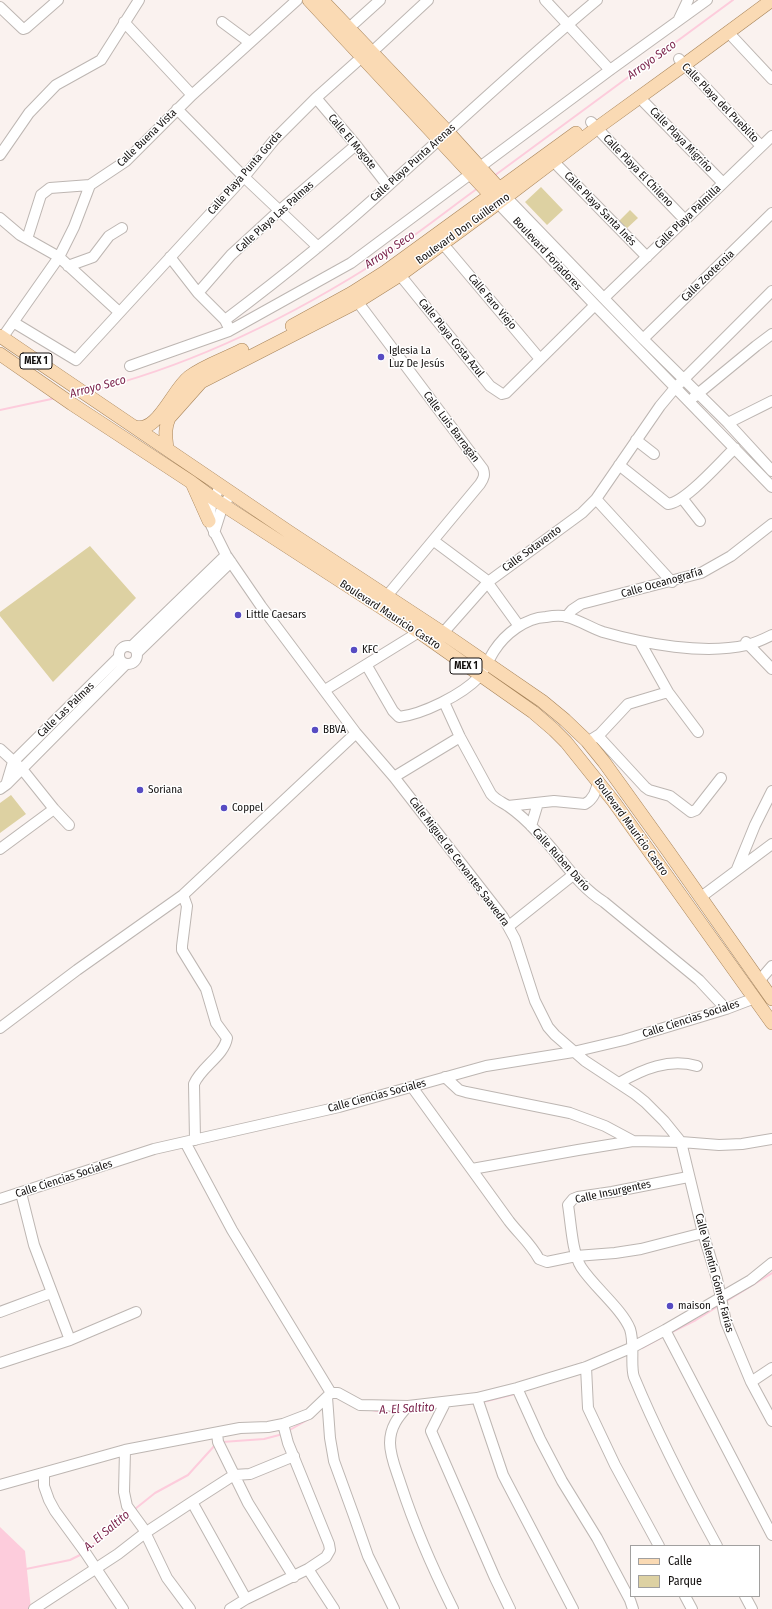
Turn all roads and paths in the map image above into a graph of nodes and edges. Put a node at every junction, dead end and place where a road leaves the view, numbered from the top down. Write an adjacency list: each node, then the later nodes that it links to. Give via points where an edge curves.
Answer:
1 (58, 0): 13 (street, via 23,29)
2 (139, 0): 15 (street)
3 (297, 0): 20 (street, Calle Buena Vista)
4 (309, 0): 21 (main road, Boulevard Forjadores)
5 (322, 0): 18 (main road, Boulevard Forjadores)
6 (380, 0): 18 (street)
7 (428, 0): 21 (street, Calle Playa Punta Gorda)
8 (545, 0): 17 (street)
9 (597, 0): 17 (street, Calle Playa Punta Arenas)
10 (688, 0): 14 (street)
11 (707, 0): 14 (street)
12 (768, 1): 19 (main road, Boulevard Don Guillermo); 22 (main road, Boulevard Don Guillermo)
13 (0, 7)
14 (678, 21): 23 (street)
15 (124, 22): 25 (street); 34 (street, via 101,60 56,85 28,113)
16 (222, 22): 20 (street)
17 (568, 24): 23 (street); 30 (street, Calle Playa Punta Arenas)
18 (349, 28): 21 (main road, Boulevard Forjadores)
19 (728, 32): 22 (main road, Boulevard Don Guillermo); 24 (street)
20 (249, 42): 25 (street, Calle Buena Vista)
21 (367, 54): 27 (street, Calle Playa Punta Gorda); 30 (main road, Boulevard Forjadores)
22 (682, 62): 26 (main road, Boulevard Don Guillermo); 29 (main road, Boulevard Don Guillermo); 33 (street, Calle Playa del Pueblito)
23 (610, 70): 36 (street)
24 (772, 79)
25 (192, 94): 28 (street, Calle Buena Vista)
26 (639, 97): 29 (main road, Boulevard Don Guillermo); 38 (street, Calle Playa Migriño)
27 (316, 98): 32 (street, Calle El Mogote); 37 (street, Calle Playa Punta Gorda, via 272,142)
28 (177, 109): 37 (street); 39 (street, Calle Buena Vista, via 126,161)
29 (594, 125): 35 (main road, Boulevard Don Guillermo); 41 (main road, Boulevard Don Guillermo); 45 (street, Calle Playa El Chileno)
30 (443, 135): 36 (main road, Boulevard Forjadores); 40 (street, Calle Playa Punta Arenas)
31 (772, 136): 33 (street, Calle Playa Palmilla)
32 (356, 145): 40 (street, Calle El Mogote); 42 (street, Calle Playa Las Palmas)
33 (761, 146): 38 (street, Calle Playa Palmilla)
34 (0, 155)
35 (554, 161): 41 (main road, Boulevard Don Guillermo); 52 (street, Calle Playa Santa Inés)
36 (478, 172): 41 (main road, Boulevard Forjadores); 63 (street, via 351,264)
37 (244, 176): 42 (street); 51 (street, Calle Playa Punta Gorda)
38 (723, 184): 45 (street, Calle Playa Palmilla)
39 (90, 185): 47 (street, via 46,190 41,195); 50 (street)
40 (388, 186): 49 (street, Calle Playa Punta Arenas)
41 (497, 194): 48 (main road, Boulevard Don Guillermo); 57 (main road, Boulevard Don Guillermo, via 393,266); 58 (street, Boulevard Forjadores); 59 (street, Boulevard Forjadores)
42 (280, 210): 49 (street); 56 (street, Calle Playa Las Palmas, via 231,255)
43 (772, 213): 66 (street, Calle Zootecnia)
44 (0, 218): 47 (street)
45 (685, 220): 52 (street, Calle Playa Palmilla)
46 (122, 228): 53 (street, via 109,236 93,257)
47 (27, 239): 50 (street)
48 (443, 244): 54 (main road, Boulevard Don Guillermo); 68 (street, Calle Faro Viejo)
49 (318, 247): 61 (street, Calle Playa Punta Arenas)
50 (59, 257): 53 (street); 62 (street)
51 (170, 257): 56 (street); 60 (street, Calle Playa Punta Gorda)
52 (647, 257): 58 (street, Calle Playa Palmilla)
53 (68, 266): 60 (street)
54 (400, 275): 57 (main road, Boulevard Don Guillermo); 68 (street, Calle Playa Costa Azul, via 499,394 506,393)
55 (772, 291): 70 (street, Calle Sotavento)
56 (198, 293): 61 (street)
57 (355, 298): 76 (main road, Boulevard Don Guillermo, via 198,371 181,384 151,424 143,428); 79 (main road, Boulevard Don Guillermo, via 201,382 169,418 165,433); 93 (street, Calle Luis Barragán, via 483,469 484,477 480,484)
58 (604, 298): 66 (street, Boulevard Forjadores)
59 (595, 304): 68 (street); 71 (street, Boulevard Forjadores)
60 (119, 312): 62 (street, Calle Playa Punta Gorda, via 76,360)
61 (225, 320): 63 (street)
62 (13, 322): 65 (street)
63 (229, 331): 69 (street)
64 (772, 334): 72 (street)
65 (1, 337): 76 (main road, Boulevard Mauricio Castro / MEX 1)
66 (643, 338): 70 (street, Boulevard Forjadores)
67 (0, 354): 83 (main road, Boulevard Mauricio Castro / MEX 1)
68 (540, 359)
69 (130, 366)
70 (683, 379): 71 (street, Calle Sotavento); 72 (street, Boulevard Forjadores)
71 (675, 388): 73 (street, Boulevard Forjadores); 77 (street, Calle Sotavento)
72 (698, 393): 73 (street); 75 (street, Boulevard Forjadores)
73 (689, 401): 78 (street, Boulevard Forjadores)
74 (772, 401): 75 (street)
75 (728, 423): 82 (street, Boulevard Forjadores)
76 (132, 425): 79 (main road, Boulevard Mauricio Castro / MEX 1)
77 (636, 440): 80 (street); 81 (street, Calle Sotavento)
78 (735, 448): 84 (street, Boulevard Forjadores); 86 (street)
79 (167, 449): 85 (main road, Boulevard Mauricio Castro / MEX 1)
80 (654, 454)
81 (619, 465): 86 (street, via 664,502 674,504); 87 (street, Calle Sotavento)
82 (770, 465)
83 (192, 482): 88 (main road, Boulevard Mauricio Castro / MEX 1); 89 (main road)
84 (772, 487)
85 (226, 490): 88 (street); 97 (main road, Boulevard Mauricio Castro / MEX 1)
86 (682, 498): 90 (street)
87 (596, 499): 95 (street, Calle Sotavento, via 582,513); 96 (street)
88 (218, 502): 89 (street, via 209,514); 92 (street); 101 (main road, Boulevard Mauricio Castro / MEX 1)
89 (208, 521): 92 (street, Calle Miguel de Cervantes Saavedra)
90 (700, 521)
91 (772, 524): 96 (street, Calle Oceanografía, via 716,566)
92 (214, 533): 94 (street, Calle Miguel de Cervantes Saavedra)
93 (434, 541): 95 (street); 97 (street, Calle Luis Barragán)
94 (229, 559): 106 (street); 112 (street, Calle Miguel de Cervantes Saavedra)
95 (488, 582): 99 (street); 102 (street, Calle Sotavento)
96 (672, 582): 98 (street, Calle Oceanografía, via 581,604)
97 (386, 597): 102 (main road, Boulevard Mauricio Castro / MEX 1)
98 (566, 617): 99 (street, via 545,617); 104 (street, via 601,631)
99 (519, 626): 108 (street, via 498,645)
100 (772, 629): 105 (street)
101 (418, 632): 109 (street); 111 (main road, Boulevard Mauricio Castro / MEX 1)
102 (444, 633): 108 (main road, Boulevard Mauricio Castro / MEX 1)
103 (772, 636): 105 (street)
104 (640, 642): 105 (street, via 698,648 736,647); 113 (street)
105 (747, 644): 110 (street)
106 (134, 650): 107 (street, via 137,657 134,661 130,664); 107 (street, via 127,646 122,649 120,652)
107 (123, 661): 120 (street, Calle Las Palmas); 121 (street, Calle Las Palmas)
108 (487, 663): 111 (street); 118 (main road, Boulevard Mauricio Castro / MEX 1)
109 (366, 666): 112 (street); 114 (street, via 399,717)
110 (772, 669)
111 (480, 676): 114 (street); 124 (main road, Boulevard Mauricio Castro / MEX 1, via 533,712 554,730)
112 (325, 690): 116 (street, Calle Miguel de Cervantes Saavedra)
113 (668, 692): 115 (street); 118 (street, via 628,704)
114 (444, 702): 117 (street, Calle Ruben Darío)
115 (698, 732)
116 (356, 733): 122 (street, Calle Miguel de Cervantes Saavedra); 136 (street)
117 (460, 738): 122 (street); 128 (street, Calle Ruben Darío, via 487,789 496,799)
118 (592, 738): 123 (street, via 645,787 670,796 691,812 696,810); 137 (main road, Boulevard Mauricio Castro / MEX 1, via 629,796)
119 (0, 749): 120 (street)
120 (13, 762): 121 (street); 125 (street)
121 (22, 769): 125 (street, Calle Las Palmas); 129 (street)
122 (394, 777): 138 (street, Calle Miguel de Cervantes Saavedra)
123 (722, 778)
124 (598, 780): 127 (street, via 596,793 585,804); 141 (main road, Boulevard Mauricio Castro / MEX 1)
125 (3, 786)
126 (772, 791): 134 (street)
127 (538, 803): 128 (street); 131 (street)
128 (508, 806): 131 (street, Calle Ruben Darío)
129 (54, 809): 130 (street); 133 (street)
130 (69, 825)
131 (531, 826): 135 (street, Calle Ruben Darío)
132 (772, 844): 134 (street)
133 (0, 849)
134 (737, 869): 137 (street)
135 (573, 875): 138 (street); 143 (street, Calle Ruben Darío, via 589,892 699,980)
136 (183, 895): 145 (street); 152 (street, via 187,906 182,950 206,989 216,1023 227,1038 221,1051 194,1084)
137 (701, 897): 140 (main road, Boulevard Mauricio Castro / MEX 1)
138 (509, 926): 146 (street, Calle Miguel de Cervantes Saavedra, via 540,1014 555,1035)
139 (772, 966): 140 (street)
140 (760, 981): 142 (main road, Boulevard Mauricio Castro / MEX 1)
141 (755, 998): 143 (street, Calle Ciencias Sociales); 144 (main road, Boulevard Mauricio Castro / MEX 1)
142 (772, 999)
143 (726, 1009): 146 (street, Calle Ciencias Sociales, via 669,1028)
144 (772, 1023)
145 (0, 1028)
146 (573, 1052): 148 (street, Calle Ciencias Sociales, via 486,1066); 149 (street, Calle Miguel de Cervantes Saavedra)
147 (697, 1066): 149 (street, via 675,1063 651,1067)
148 (445, 1077): 150 (street, Calle Ciencias Sociales); 153 (street, via 459,1090 570,1113 605,1126)
149 (619, 1083): 154 (street, Calle Miguel de Cervantes Saavedra, via 653,1110)
150 (412, 1087): 152 (street, Calle Ciencias Sociales, via 339,1107); 155 (street)
151 (772, 1139): 154 (street, via 734,1145)
152 (190, 1141): 157 (street, Calle Ciencias Sociales, via 154,1149); 174 (street, via 232,1230)
153 (633, 1141): 154 (street); 155 (street)
154 (680, 1142): 156 (street, Calle Valentín Gómez Farías)
155 (472, 1169): 160 (street, via 539,1259 547,1262)
156 (688, 1177): 159 (street, Calle Valentín Gómez Farías); 160 (street, Calle Insurgentes, via 573,1199 568,1205)
157 (21, 1193): 158 (street, Calle Ciencias Sociales); 162 (street, via 34,1245)
158 (0, 1199)
159 (703, 1233): 160 (street, via 641,1249); 163 (street, Calle Valentín Gómez Farías)
160 (576, 1256): 168 (street, Calle Insurgentes, via 595,1286 625,1320 630,1329)
161 (772, 1263): 163 (street, via 751,1280)
162 (51, 1293): 164 (street); 167 (street)
163 (721, 1297): 166 (street); 172 (street, Calle Valentín Gómez Farías, via 726,1322)
164 (0, 1312)
165 (136, 1312): 167 (street)
166 (666, 1330): 168 (street); 188 (street)
167 (70, 1340): 169 (street)
168 (633, 1347): 170 (street); 190 (street, Calle Insurgentes, via 633,1375 682,1481)
169 (0, 1363)
170 (586, 1367): 173 (street); 189 (street, via 588,1408 614,1465)
171 (772, 1368): 172 (street)
172 (751, 1382): 178 (street, Calle Valentín Gómez Farías)
173 (518, 1388): 175 (street); 206 (street, via 540,1439 597,1538)
174 (329, 1395): 177 (street, via 338,1393 360,1405); 179 (street, via 309,1414); 202 (street, via 330,1438 334,1461 368,1556)
175 (477, 1398): 176 (street); 205 (street, via 503,1475)
176 (445, 1403): 177 (street); 204 (street, via 430,1431)
177 (408, 1406): 203 (street, via 394,1423 390,1443 392,1459 413,1520)
178 (772, 1421)
179 (284, 1424): 180 (street); 182 (street)
180 (217, 1433): 181 (street); 184 (street, via 218,1442)
181 (126, 1450): 183 (street); 187 (street, via 125,1500)
182 (294, 1456): 184 (street, via 250,1474); 192 (street, via 330,1544 326,1557)
183 (44, 1473): 185 (street); 191 (street, via 44,1486 55,1511)
184 (234, 1475): 186 (street); 193 (street, via 248,1504)
185 (0, 1485)
186 (192, 1502): 187 (street); 196 (street)
187 (145, 1533): 191 (street); 199 (street, via 167,1578)
188 (772, 1535)
189 (659, 1545)
190 (716, 1545)
191 (96, 1568): 197 (street); 198 (street)
192 (308, 1569): 193 (street); 201 (street)
193 (294, 1577): 196 (street)
194 (686, 1597): 207 (street)
195 (746, 1597): 208 (street)
196 (246, 1599): 200 (street)
197 (34, 1609)
198 (123, 1609)
199 (190, 1609)
200 (230, 1609)
201 (334, 1609)
202 (394, 1609)
203 (453, 1609)
204 (510, 1609)
205 (574, 1609)
206 (633, 1609)
207 (692, 1609)
208 (752, 1609)

